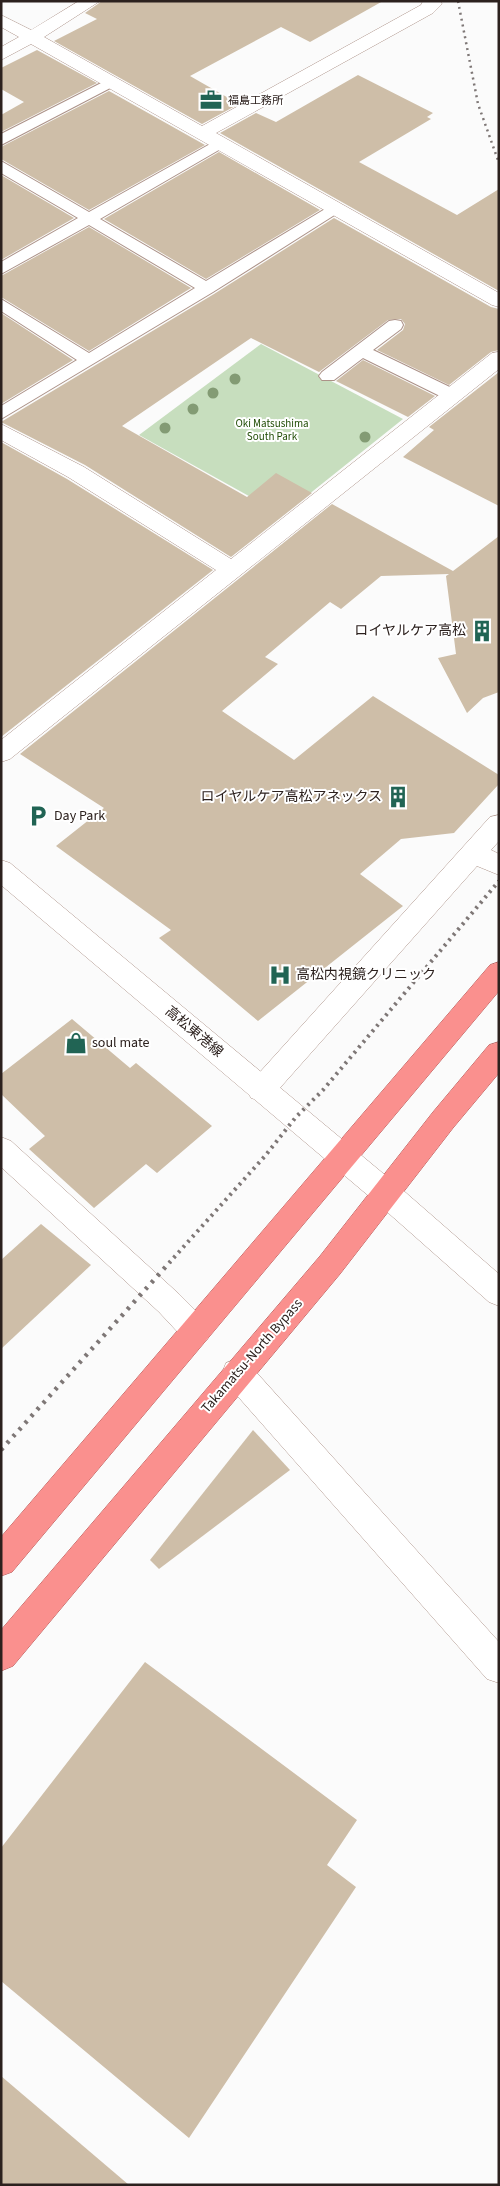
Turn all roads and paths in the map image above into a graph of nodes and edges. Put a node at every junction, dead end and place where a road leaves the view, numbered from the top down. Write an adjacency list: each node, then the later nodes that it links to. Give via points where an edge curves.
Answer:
1 (92, 1): 4 (street)
2 (431, 1): 7 (street, via 433,4 428,9)
3 (1, 20): 4 (street)
4 (32, 36): 5 (street); 6 (street)
5 (1, 55)
6 (111, 82): 7 (street); 8 (lane)
7 (201, 134): 9 (street)
8 (1, 140)
9 (219, 144): 11 (street); 12 (lane)
10 (1, 166): 12 (lane)
11 (336, 209): 14 (lane); 15 (street)
12 (90, 218): 13 (lane); 14 (lane)
13 (1, 269)
14 (207, 288): 20 (lane)
15 (499, 301)
16 (1, 304): 20 (lane)
17 (395, 325): 18 (lane)
18 (362, 351): 21 (lane); 22 (lane)
19 (499, 358): 22 (street)
20 (89, 360): 23 (lane)
21 (328, 376)
22 (452, 395): 25 (street)
23 (1, 414)
24 (1, 431): 25 (street, via 76,472)
25 (232, 570): 26 (street)
26 (1, 753)
27 (499, 824): 28 (street)
28 (474, 853): 29 (street); 33 (street)
29 (499, 865)
30 (1, 870): 33 (street, 高松東港線)
31 (499, 972): 35 (highway)
32 (499, 1053): 36 (highway, Takamatsu-North Bypass, via 442,1120)
33 (261, 1090): 35 (street, 高松東港線)
34 (1, 1149): 38 (street, via 169,1303)
35 (344, 1158): 36 (street, 高松東港線); 38 (highway)
36 (387, 1194): 37 (street, 高松東港線); 39 (highway, Takamatsu-North Bypass)
37 (499, 1293)
38 (196, 1332): 40 (highway)
39 (237, 1373): 41 (highway, Takamatsu-North Bypass); 42 (street)
40 (1, 1561)
41 (1, 1655)
42 (499, 1667)

